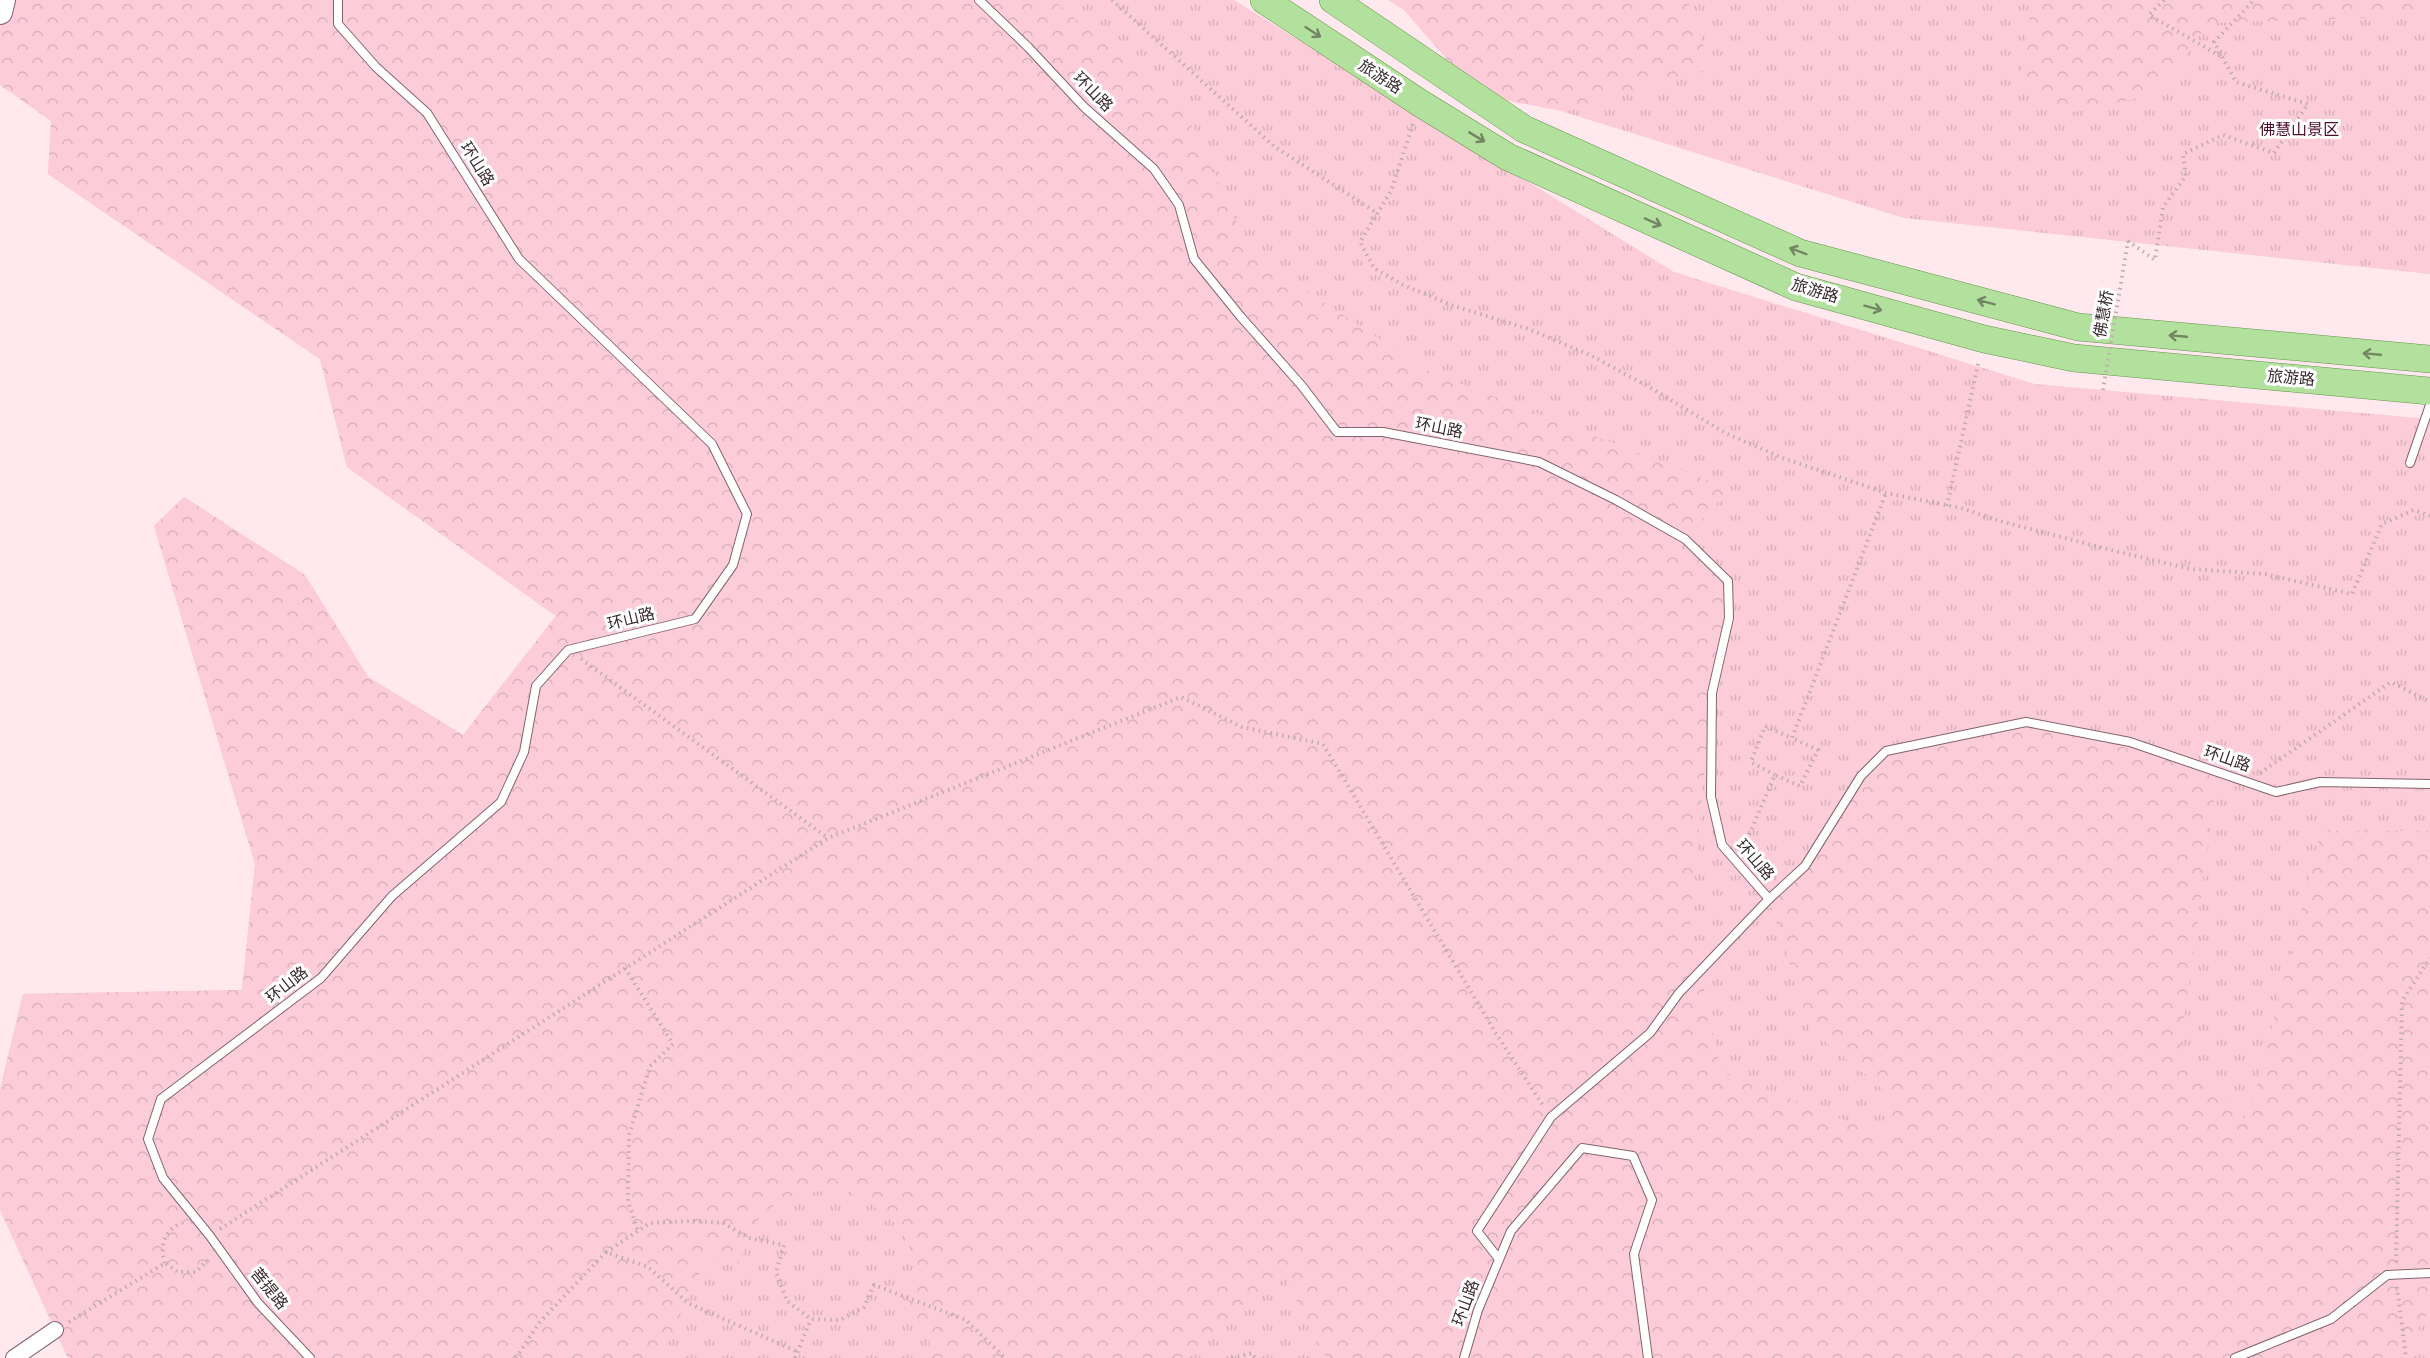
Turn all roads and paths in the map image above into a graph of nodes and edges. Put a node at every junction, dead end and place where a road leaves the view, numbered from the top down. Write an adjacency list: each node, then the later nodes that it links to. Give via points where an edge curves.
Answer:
1 (3, 0): 9 (street)
2 (338, 0): 22 (lane, 环山路, via 338,24 376,67 427,113 519,260 712,444 747,514 733,566 695,619)
3 (979, 0): 29 (lane, 环山路, via 1084,107 1154,169 1179,205 1194,259 1337,432 1383,432 1539,462 1685,539 1728,581 1729,618 1712,693 1711,797 1722,845)
4 (1112, 0): 12 (path, via 1275,147)
5 (1264, 0): 11 (main road, 旅游路, one-way to 11)
6 (1333, 0): 14 (main road, 旅游路, one-way to 6, via 2078,327 1800,253 1524,129)
7 (2164, 0): 10 (path, via 2149,15)
8 (2254, 0): 10 (path, via 2214,42)
9 (0, 12)
10 (2222, 57): 15 (path, 佛慧桥, bridge, via 2236,82 2308,104 2274,153 2223,135 2183,154 2186,176 2163,207 2155,260 2128,242)
11 (1420, 103): 12 (path, via 1391,191); 13 (main road, 旅游路, one-way to 13, via 1508,156 1796,287)
12 (1377, 213): 19 (path, via 1360,242 1374,268 1403,285 1526,328 1592,356 1725,433 1783,458)
13 (1984, 339): 16 (main road, 旅游路, via 2074,358); 20 (path)
14 (2430, 359)
15 (2103, 390)
16 (2430, 391)
17 (2430, 405): 18 (lane)
18 (2410, 464)
19 (1886, 493): 20 (path); 24 (path)
20 (1947, 506): 21 (path, via 2191,568 2265,574 2352,594 2382,524 2414,510)
21 (2430, 516)
22 (568, 650): 28 (path); 35 (lane, 环山路, via 536,686 524,752 501,802 392,896 321,978 161,1099 148,1139 164,1178)
23 (2430, 702): 26 (path, via 2391,682)
24 (1792, 738): 25 (path, via 1766,726 1751,762); 25 (path, via 1818,750 1800,786)
25 (1775, 775): 29 (path)
26 (2247, 782): 27 (lane, 环山路, via 2276,792 2320,782); 30 (lane, 环山路, via 2130,742 2026,722 1886,751 1861,776 1805,866)
27 (2430, 784)
28 (828, 838): 32 (path); 33 (path, via 1180,698 1242,727 1323,744 1495,1032)
29 (1737, 863): 30 (lane, 环山路)
30 (1769, 899): 33 (lane, 环山路, via 1678,993 1650,1033)
31 (2430, 958): 40 (path, via 2402,1001)
32 (625, 968): 34 (path, via 673,1044 650,1066 629,1135 628,1201); 35 (path)
33 (1551, 1117): 37 (lane, 环山路, via 1478,1231)
34 (638, 1231): 36 (path); 41 (path, via 650,1223 723,1223 749,1238 784,1245 776,1272 787,1301)
35 (210, 1236): 38 (path, via 211,1258 196,1272 178,1272); 38 (path, via 196,1223 180,1223 162,1243); 45 (lane, 菩提路, via 258,1303)
36 (606, 1252): 43 (path, via 648,1267 688,1303); 46 (path, via 539,1323)
37 (1499, 1259): 51 (lane, 环山路); 52 (lane, 环山路, via 1511,1232 1582,1148 1633,1156 1652,1200 1634,1254)
38 (165, 1263): 42 (path)
39 (2430, 1273): 40 (lane)
40 (2396, 1274): 53 (lane, via 2387,1275 2331,1319); 54 (path)
41 (811, 1319): 43 (path); 48 (path, via 840,1320 864,1307 874,1285 966,1320)
42 (55, 1330): 44 (street)
43 (798, 1352): 47 (path)
44 (14, 1358)
45 (310, 1358)
46 (516, 1358)
47 (795, 1358)
48 (1005, 1358)
49 (1232, 1358): 50 (path, via 1252,1353)
50 (1255, 1358)
51 (1464, 1358)
52 (1648, 1358)
53 (2235, 1358)
54 (2406, 1358)

